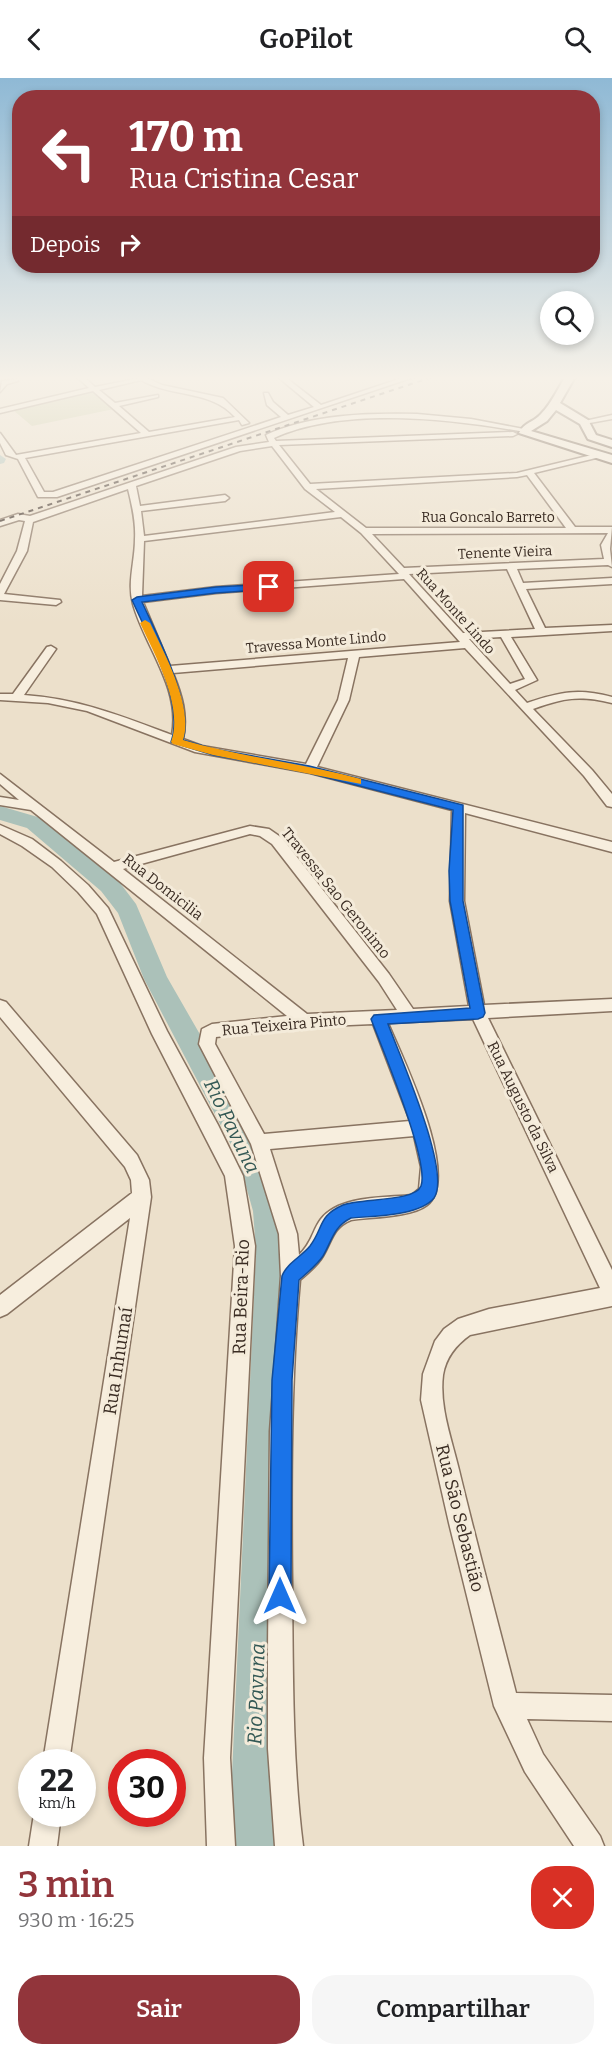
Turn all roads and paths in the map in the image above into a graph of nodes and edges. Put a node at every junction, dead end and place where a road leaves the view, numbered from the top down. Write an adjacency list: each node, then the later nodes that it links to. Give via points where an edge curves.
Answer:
1 (18, 460): 2 (street, via 41,495 54,495)
2 (160, 460)
3 (207, 460): 7 (street)
4 (287, 460): 8 (street, Rua Monte Lindo)
5 (580, 460): 6 (street)
6 (531, 473): 8 (street); 14 (street)
7 (131, 484): 10 (street); 12 (street)
8 (308, 487): 11 (street, Rua Monte Lindo)
9 (225, 498): 10 (street)
10 (137, 508): 17 (street)
11 (343, 514): 15 (street, Rua Monte Lindo); 17 (street)
12 (32, 519): 13 (street, via 18,517); 23 (street, via 22,551)
13 (1, 522)
14 (573, 530): 15 (street, Rua Goncalo Barreto); 16 (street, Rua Goncalo Barreto)
15 (364, 531): 20 (street, Rua Monte Lindo)
16 (612, 532): 18 (street, via 605,545)
17 (140, 539): 24 (street)
18 (611, 563): 19 (street, Tenente Vieira)
19 (510, 565): 20 (street, Tenente Vieira); 22 (street)
20 (405, 573): 24 (street, Tenente Vieira); 29 (street, Rua Monte Lindo)
21 (612, 581): 22 (street)
22 (522, 586): 27 (street)
23 (0, 595): 25 (street)
24 (137, 600): 32 (street)
25 (56, 602)
26 (612, 628): 27 (street, Travessa Monte Lindo)
27 (542, 632): 28 (street, Travessa Monte Lindo)
28 (505, 634): 29 (street, Travessa Monte Lindo); 33 (street, via 531,680)
29 (466, 640): 31 (street, Travessa Monte Lindo); 33 (street, Rua Monte Lindo)
30 (51, 648): 35 (street)
31 (354, 654): 32 (street, Travessa Monte Lindo); 39 (street, via 342,709)
32 (167, 669): 38 (street, via 180,718)
33 (508, 689): 37 (street, Rua Monte Lindo)
34 (0, 697): 35 (street)
35 (17, 697): 38 (street, via 90,708)
36 (612, 700): 37 (street, via 577,692)
37 (525, 708): 42 (street, Rua Monte Lindo)
38 (177, 742): 39 (street)
39 (309, 769): 44 (street)
40 (0, 778): 43 (street, Rua Domicilia)
41 (0, 801): 43 (street)
42 (612, 803)
43 (35, 806): 47 (street, Rua Domicilia)
44 (459, 807): 46 (street); 50 (street, Rua Augusto da Silva, via 457,901)
45 (0, 829): 66 (street, Rua Beira-Rio, via 24,840 94,898 234,1176 245,1246 217,1758)
46 (612, 848)
47 (112, 867): 51 (street, Travessa Sao Geronimo, via 250,830 264,832 277,841); 53 (street, Rua Domicilia)
48 (612, 1005): 50 (street, Rua Teixeira Pinto)
49 (0, 1006): 56 (street, Rua Inhumaí, via 131,1161 140,1180)
50 (478, 1013): 51 (street, Rua Teixeira Pinto); 58 (street, Rua Augusto da Silva)
51 (410, 1017): 52 (street, Rua Teixeira Pinto)
52 (379, 1019): 53 (street, Rua Teixeira Pinto); 54 (street)
53 (304, 1021): 55 (street, Rua Teixeira Pinto, via 208,1034 207,1044)
54 (420, 1128): 55 (street); 57 (street, via 429,1165 427,1193 414,1203 350,1211 336,1217 327,1226 316,1251)
55 (260, 1142): 57 (street, via 288,1234)
56 (142, 1197): 60 (street); 63 (street, Rua Inhumaí)
57 (291, 1276): 67 (street, via 282,1380 280,1550 280,1713 283,1805)
58 (612, 1292)
59 (612, 1296): 61 (street, Rua São Sebastião, via 465,1326 452,1336 436,1361 432,1400)
60 (0, 1306)
61 (507, 1706): 62 (street); 68 (street, Rua São Sebastião, via 534,1763)
62 (612, 1708)
63 (58, 1749)
64 (46, 1827): 65 (street)
65 (43, 1846)
66 (221, 1846)
67 (289, 1846)
68 (590, 1846)

